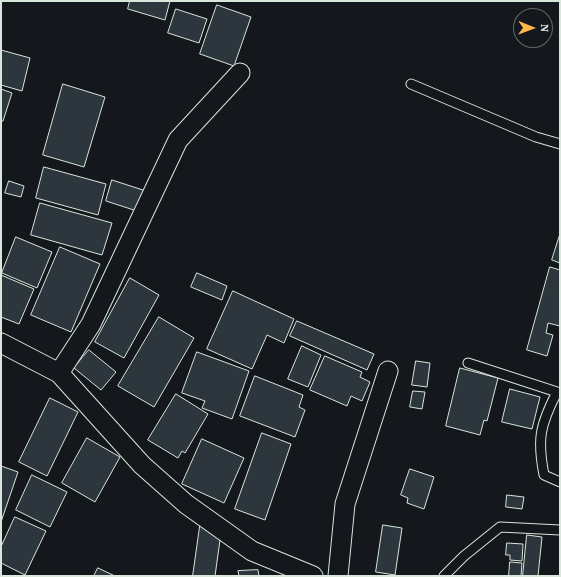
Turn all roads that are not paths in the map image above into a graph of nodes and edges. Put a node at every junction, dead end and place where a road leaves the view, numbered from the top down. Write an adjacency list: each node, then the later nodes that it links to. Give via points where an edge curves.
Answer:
1 (240, 73): 7 (street, via 178,140 91,324)
2 (411, 84): 3 (lane, via 536,137)
3 (560, 144)
4 (1, 343): 7 (street)
5 (468, 363): 8 (lane)
6 (388, 371): 12 (street, via 345,504)
7 (59, 373): 11 (street, via 142,465 186,504 252,550)
8 (559, 393): 9 (lane, via 546,415 539,450 544,475)
9 (560, 482)
10 (560, 530): 13 (lane, via 500,527)
11 (313, 576)
12 (338, 576)
13 (444, 576)

